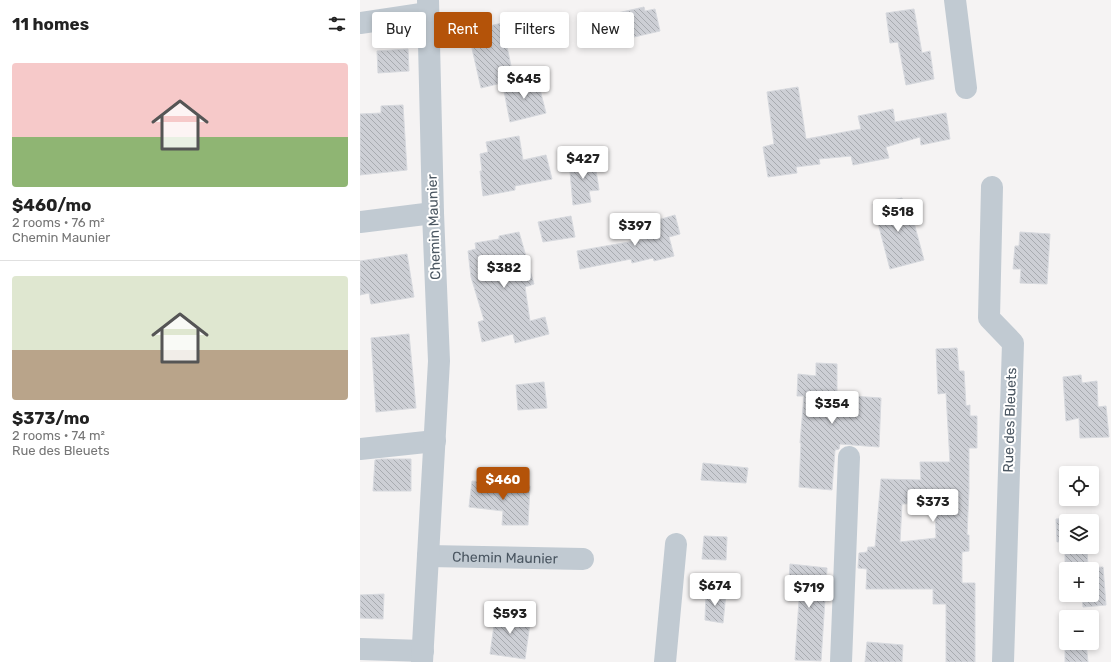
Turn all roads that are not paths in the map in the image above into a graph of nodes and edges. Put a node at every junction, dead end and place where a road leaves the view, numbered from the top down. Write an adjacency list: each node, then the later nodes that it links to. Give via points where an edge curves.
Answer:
1 (955, 0): 4 (street)
2 (428, 7): 3 (street, Chemin Maunier); 6 (street, Chemin Maunier)
3 (360, 24)
4 (966, 88)
5 (992, 187): 18 (street, Rue des Bleuets, via 989,318 1013,343)
6 (433, 213): 7 (street); 8 (street, Chemin Maunier, via 439,361)
7 (360, 222)
8 (435, 440): 9 (street); 12 (street, Chemin Maunier)
9 (360, 449)
10 (849, 457): 17 (street)
11 (676, 544): 16 (street)
12 (428, 556): 13 (street, Chemin Maunier); 15 (street, Chemin Maunier)
13 (583, 559)
14 (360, 649): 15 (street)
15 (422, 656)
16 (665, 662)
17 (841, 662)
18 (1003, 662)

